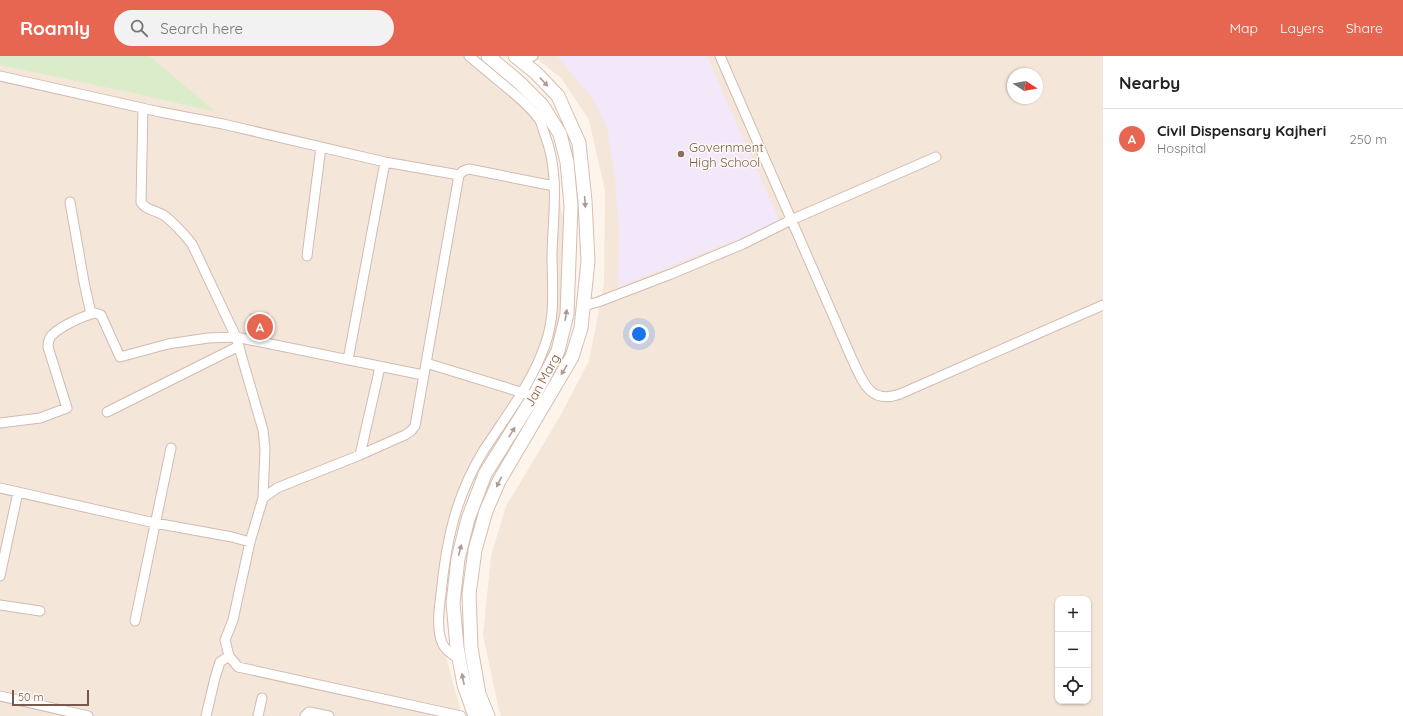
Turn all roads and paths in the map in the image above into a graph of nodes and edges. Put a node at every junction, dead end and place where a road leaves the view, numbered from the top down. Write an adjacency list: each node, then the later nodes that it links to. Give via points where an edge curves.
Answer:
1 (469, 56): 11 (street, via 521,100 540,120 548,143)
2 (488, 56): 23 (main road, Jan Marg, one-way to 2, via 558,351 567,314 571,206 567,162 560,134 542,105)
3 (720, 56): 13 (street)
4 (523, 58): 16 (main road, Jan Marg, one-way to 16, via 558,96 579,143 586,201 588,261)
5 (0, 76): 6 (street)
6 (143, 108): 7 (street); 18 (street, via 141,202 165,216 192,244)
7 (321, 147): 9 (street); 14 (street)
8 (936, 157): 13 (street)
9 (385, 162): 10 (street); 19 (street)
10 (459, 175): 11 (street, via 468,169); 20 (street)
11 (554, 186): 23 (street, via 554,298 551,325)
12 (70, 202): 17 (street)
13 (791, 220): 15 (street, via 864,384 869,391 886,398); 16 (street, via 743,244 671,274)
14 (307, 256)
15 (1103, 305)
16 (584, 306): 47 (main road, Jan Marg, one-way to 47, via 581,328 572,357 499,481 486,511 475,550 469,594 471,648 479,694)
17 (91, 314): 18 (street, via 101,315 120,357 168,344 208,338); 25 (street, via 66,325 51,335 49,341 48,347 67,408 40,418)
18 (238, 342): 19 (street); 24 (street); 30 (street, via 263,430 266,449)
19 (348, 360): 21 (street)
20 (426, 362): 22 (street); 23 (street)
21 (380, 367): 22 (street); 27 (street)
22 (423, 375): 27 (street, via 415,426 411,431)
23 (528, 394): 46 (main road, Jan Marg, one-way to 23, via 464,685 457,647 454,603 458,559 468,519 485,474)
24 (107, 412)
25 (0, 424)
26 (171, 448): 31 (street)
27 (360, 455): 30 (street, via 277,488)
28 (0, 488): 29 (street)
29 (18, 492): 31 (street); 33 (street)
30 (263, 498): 32 (street)
31 (155, 523): 32 (street); 36 (street)
32 (250, 542): 37 (street, via 225,640)
33 (0, 576)
34 (0, 604): 35 (street)
35 (40, 611)
36 (135, 621)
37 (229, 656): 41 (street, via 220,662); 45 (street, via 238,666)
38 (0, 696): 40 (street)
39 (262, 698): 42 (street)
40 (88, 716)
41 (206, 716)
42 (258, 716)
43 (305, 716): 44 (street, via 310,712)
44 (329, 716)
45 (461, 716)
46 (475, 716)
47 (488, 716)

